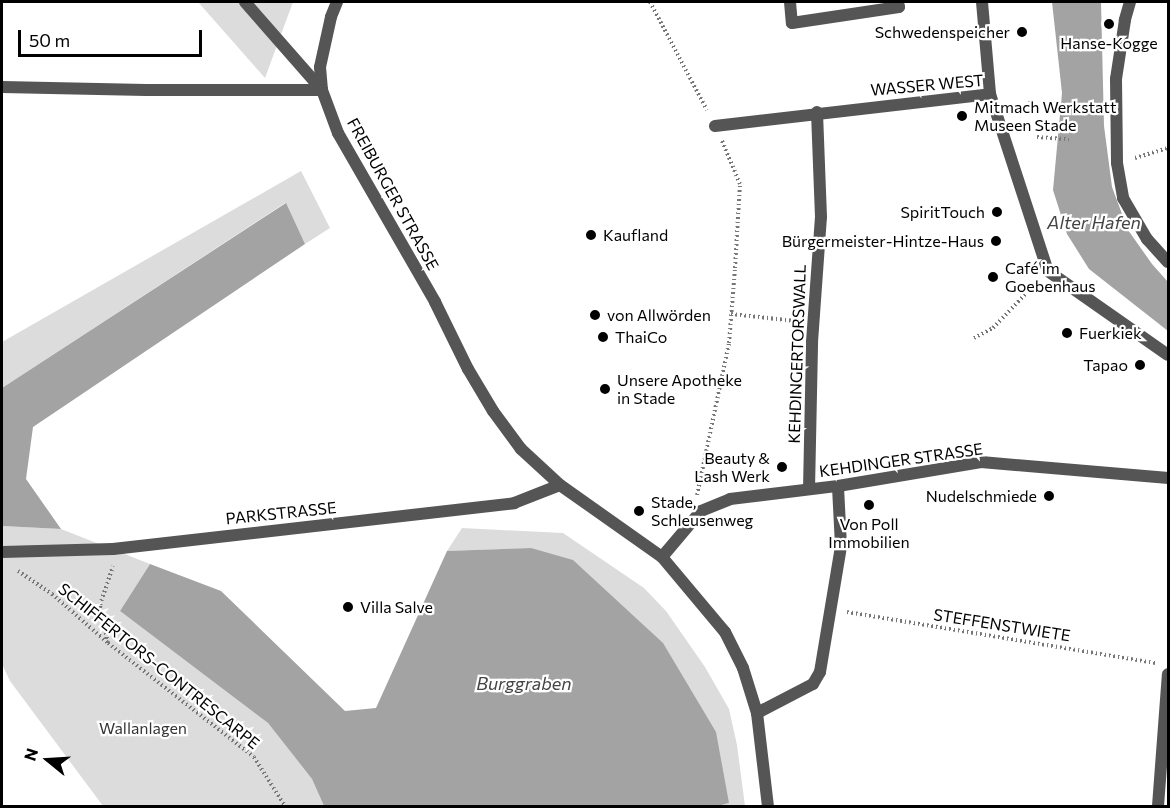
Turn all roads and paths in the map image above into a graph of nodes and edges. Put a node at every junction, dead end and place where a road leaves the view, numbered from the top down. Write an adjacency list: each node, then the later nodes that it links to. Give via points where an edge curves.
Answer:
1 (245, 2): 9 (street)
2 (337, 2): 9 (street, via 320,67)
3 (650, 2): 14 (path)
4 (790, 2): 5 (street, via 792,22 899,7)
5 (898, 2)
6 (982, 2): 10 (street)
7 (1130, 2): 18 (street, via 1116,79)
8 (2, 87): 9 (street)
9 (322, 90): 26 (street, FREIBURGER STRASSE, via 338,133 490,405 521,449)
10 (990, 94): 13 (street, WASSER WEST); 20 (street, WASSER WEST)
11 (1030, 99): 12 (path)
12 (1031, 106)
13 (818, 112): 14 (street, WASSER WEST); 22 (street, KEHDINGERTORSWALL, via 821,217)
14 (715, 126): 21 (path, via 740,184)
15 (1037, 137): 16 (path)
16 (1068, 139)
17 (1168, 148): 18 (path)
18 (1117, 163): 19 (street, via 1123,198 1147,239)
19 (1168, 262)
20 (1048, 271): 23 (path, via 993,328); 24 (street)
21 (731, 314): 22 (path); 29 (path, via 729,343 696,493)
22 (814, 323): 28 (street, KEHDINGERTORSWALL)
23 (974, 338)
24 (1168, 355)
25 (1168, 478): 27 (street, KEHDINGER STRASSE, via 981,462)
26 (560, 485): 30 (street, PARKSTRASSE, via 514,503); 32 (street, FREIBURGER STRASSE)
27 (838, 486): 28 (street, KEHDINGER STRASSE); 34 (street, via 841,546)
28 (809, 489): 29 (street, KEHDINGER STRASSE, via 730,499)
29 (701, 511): 32 (street, KEHDINGER STRASSE)
30 (113, 549): 31 (street, PARKSTRASSE); 35 (path, via 113,572 100,605)
31 (2, 552)
32 (662, 557): 38 (street, FREIBURGER STRASSE, via 725,632 743,668)
33 (10, 565): 35 (path, SCHIFFERTORS-CONTRESCARPE, via 52,594)
34 (831, 609): 36 (path, STEFFENSTWIETE); 38 (street, via 820,672 813,684)
35 (108, 643): 40 (path, SCHIFFERTORS-CONTRESCARPE, via 254,757)
36 (1157, 663)
37 (1168, 674): 39 (street)
38 (758, 713): 41 (street, FREIBURGER STRASSE)
39 (1165, 768): 42 (street)
40 (285, 807)
41 (768, 807)
42 (1158, 807)

